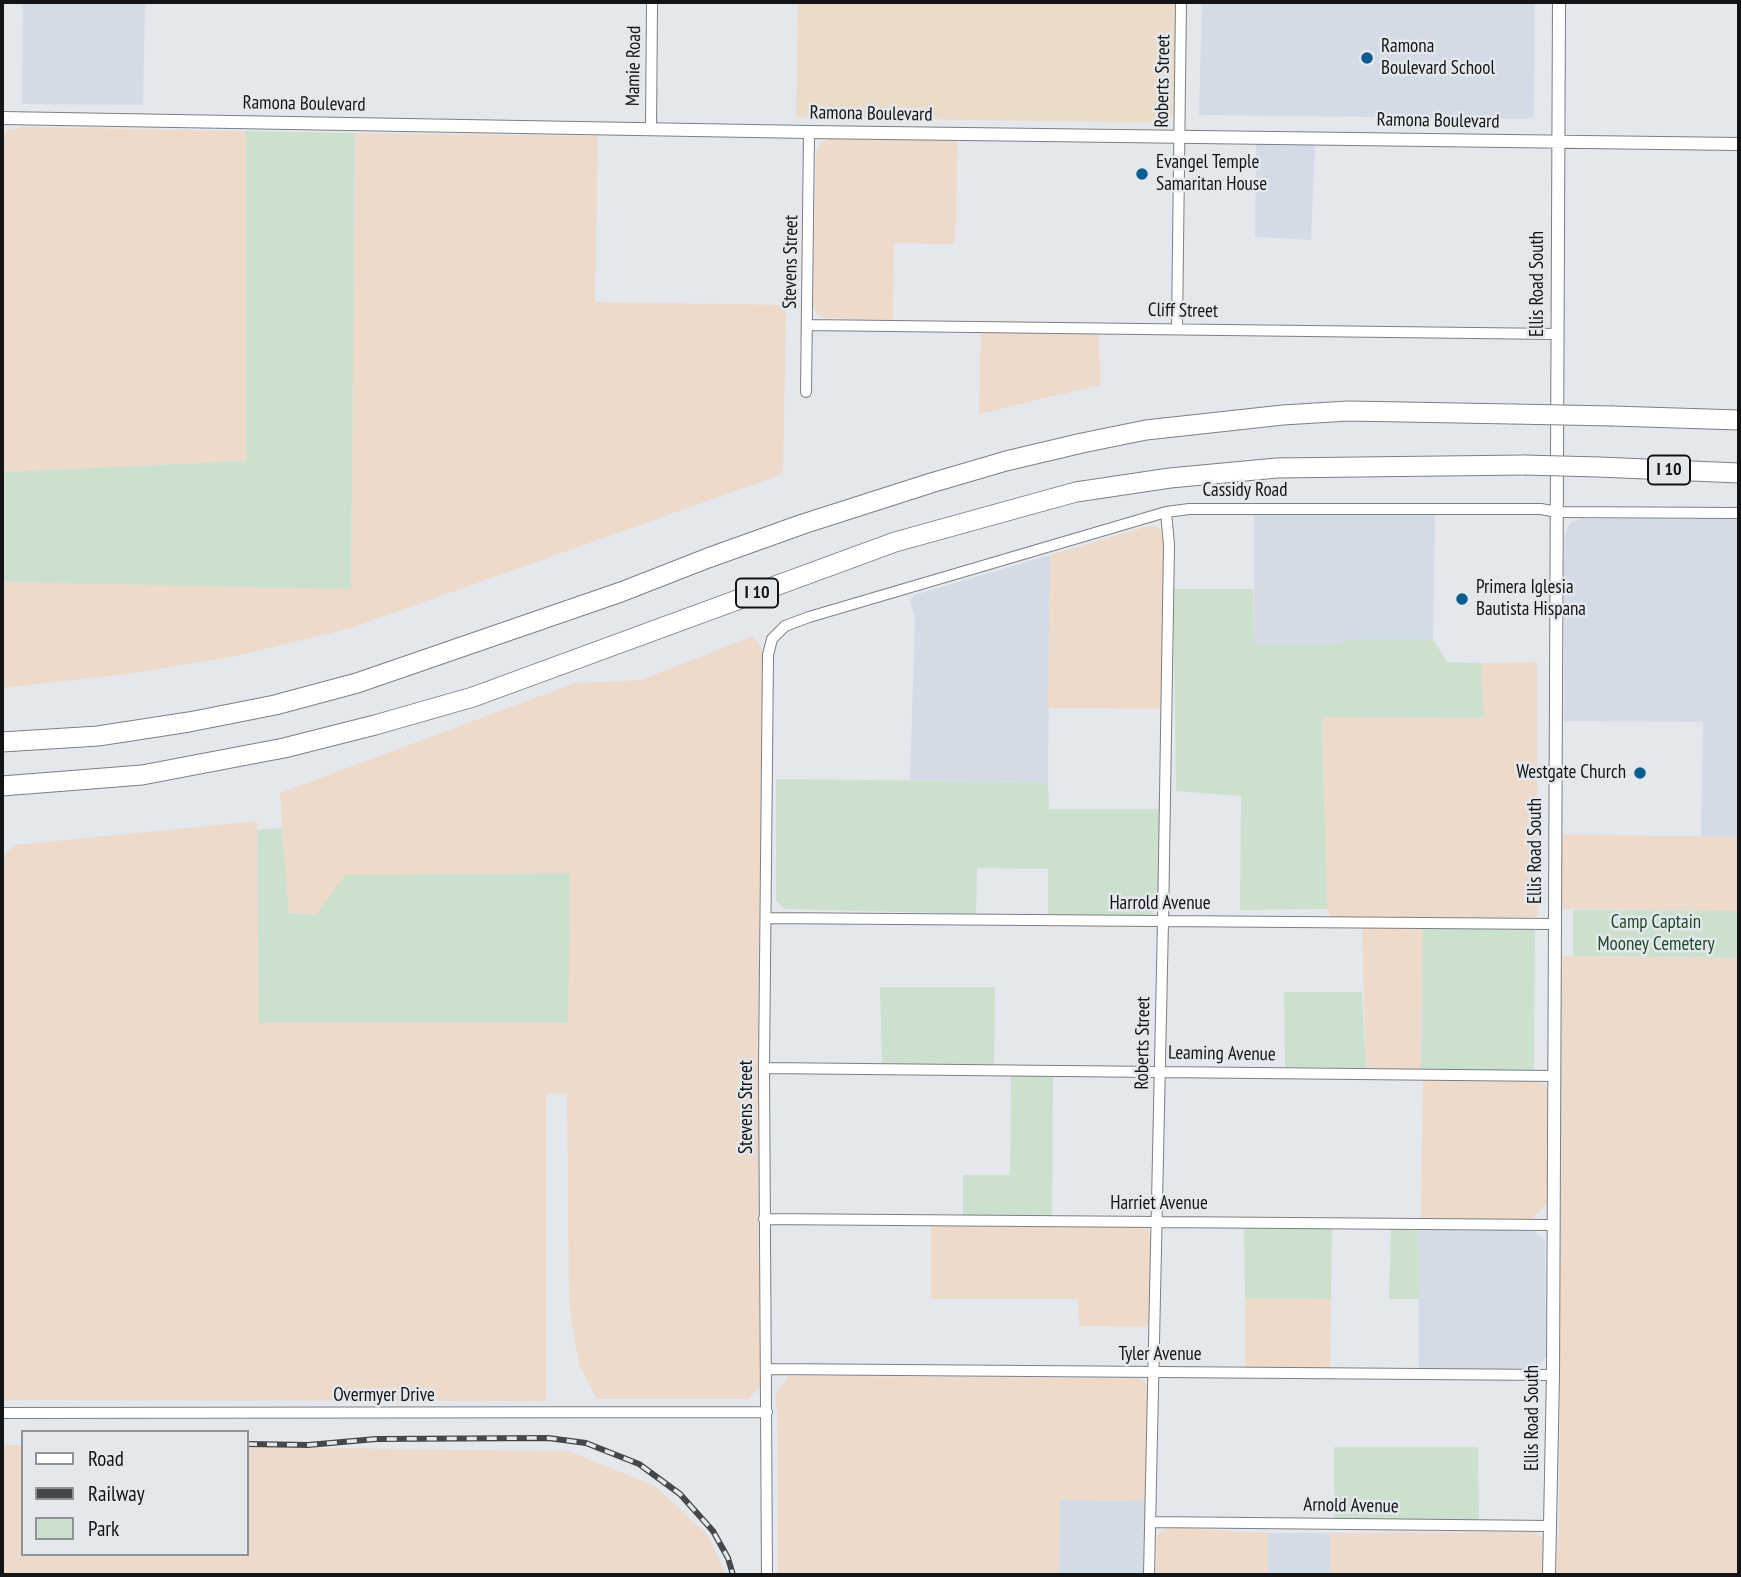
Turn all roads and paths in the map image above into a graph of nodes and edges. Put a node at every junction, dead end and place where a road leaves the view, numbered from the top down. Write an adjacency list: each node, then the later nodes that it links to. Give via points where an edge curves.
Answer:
1 (652, 2): 5 (street, Mamie Road)
2 (1181, 2): 7 (street, Roberts Street)
3 (1559, 2): 8 (street, Ellis Road South)
4 (2, 118): 5 (street, Ramona Boulevard)
5 (651, 130): 6 (street, Ramona Boulevard)
6 (810, 132): 7 (street, Ramona Boulevard); 10 (street, Stevens Street)
7 (1180, 138): 8 (street, Ramona Boulevard); 11 (street, Roberts Street)
8 (1558, 142): 9 (street, Ramona Boulevard); 12 (street, Ellis Road South)
9 (1739, 144)
10 (808, 325): 11 (street, Cliff Street); 13 (street, Stevens Street)
11 (1177, 328): 12 (street, Cliff Street)
12 (1557, 334): 17 (street, Ellis Road South)
13 (806, 392)
14 (1739, 420): 20 (highway, bridge, via 1348,411 1146,430 944,479 803,524 357,683 189,722 98,736)
15 (1739, 473): 21 (highway, I 10, bridge, via 1524,465 1277,468 1076,492 895,542 473,697 375,725 142,775)
16 (1166, 512): 17 (street, Cassidy Road, via 1208,507); 19 (street, Cassidy Road, via 808,617 785,626); 23 (street, Roberts Street)
17 (1557, 512): 18 (street, Cassidy Road); 24 (street, Ellis Road South)
18 (1739, 513)
19 (772, 639): 22 (street, Stevens Street, via 768,656)
20 (2, 742)
21 (2, 786)
22 (766, 918): 23 (street, Harrold Avenue); 25 (street, Stevens Street)
23 (1163, 922): 24 (street, Harrold Avenue); 26 (street, Roberts Street)
24 (1555, 924): 27 (street, Ellis Road South)
25 (764, 1068): 26 (street, Leaming Avenue); 28 (street, Stevens Street)
26 (1160, 1071): 27 (street, Leaming Avenue); 29 (street, Roberts Street)
27 (1554, 1076): 30 (street, Ellis Road South)
28 (764, 1219): 29 (street, Harriet Avenue); 31 (street, Stevens Street)
29 (1156, 1221): 30 (street, Harriet Avenue); 32 (street, Roberts Street)
30 (1553, 1225): 33 (street, Ellis Road South)
31 (767, 1369): 32 (street, Tyler Avenue); 34 (street, Stevens Street)
32 (1153, 1373): 33 (street, Tyler Avenue); 36 (street, Roberts Street)
33 (1553, 1375): 37 (street, Ellis Road South)
34 (767, 1412): 35 (street, Overmyer Drive); 38 (street, Stevens Street)
35 (2, 1413)
36 (1150, 1522): 37 (street, Arnold Avenue); 39 (street, Roberts Street)
37 (1552, 1526): 40 (street, Ellis Road South)
38 (767, 1575)
39 (1149, 1575)
40 (1549, 1575)

